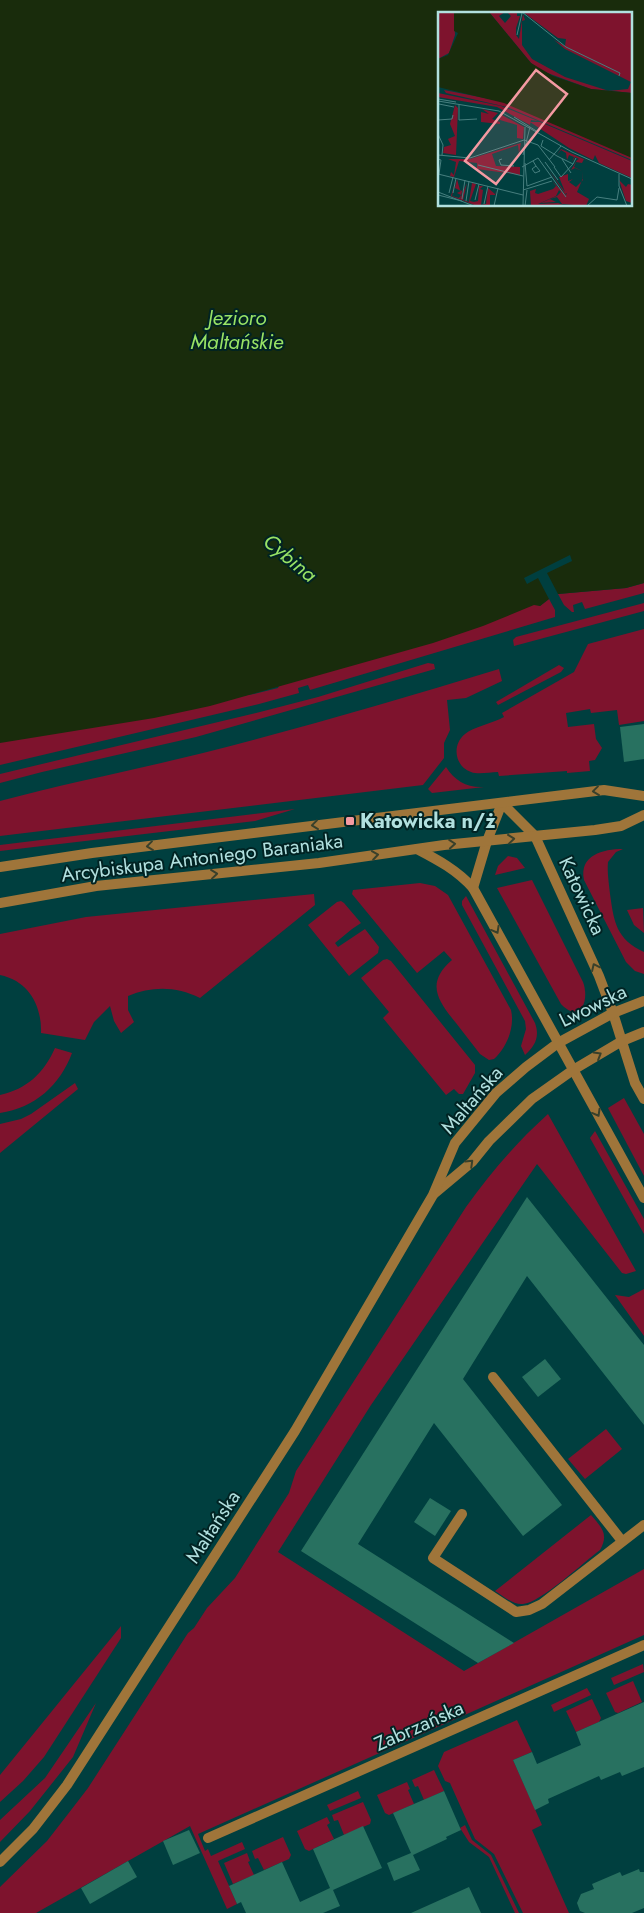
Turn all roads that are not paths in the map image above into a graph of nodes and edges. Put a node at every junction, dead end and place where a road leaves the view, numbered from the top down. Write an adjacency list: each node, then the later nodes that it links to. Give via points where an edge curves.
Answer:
1 (644, 796): 2 (street, Arcybiskupa Antoniego Baraniaka, one-way to 2, via 604,790)
2 (502, 803): 4 (street, Katowicka); 5 (street); 7 (street, Arcybiskupa Antoniego Baraniaka, one-way to 7)
3 (644, 815): 4 (street, Arcybiskupa Antoniego Baraniaka, via 621,826)
4 (535, 836): 5 (street, Arcybiskupa Antoniego Baraniaka, one-way to 4); 11 (street, Katowicka, one-way to 4)
5 (487, 841): 6 (street, Arcybiskupa Antoniego Baraniaka, one-way to 5); 8 (street)
6 (417, 849): 8 (street, via 451,867); 9 (street, Arcybiskupa Antoniego Baraniaka, one-way to 6, via 96,886 319,863)
7 (0, 867)
8 (472, 888): 14 (street, one-way to 14)
9 (0, 903)
10 (644, 1001): 11 (street, Lwowska)
11 (613, 1012): 13 (street, Katowicka); 14 (street, Lwowska)
12 (644, 1032): 13 (street)
13 (622, 1041): 15 (street, one-way to 13); 16 (street, Katowicka, via 635,1083)
14 (558, 1043): 15 (street); 17 (street, Maltańska, via 502,1087 472,1120 455,1143)
15 (573, 1070): 17 (street, Maltańska, one-way to 15, via 472,1162 532,1099); 18 (street, one-way to 18)
16 (644, 1099)
17 (433, 1195): 25 (street, Maltańska, via 284,1447 90,1751 33,1829)
18 (644, 1198)
19 (493, 1377): 22 (street)
20 (462, 1514): 22 (street, via 433,1558 516,1612 542,1604)
21 (644, 1525): 22 (street)
22 (622, 1541)
23 (644, 1645): 24 (street, Zabrzańska)
24 (208, 1838)
25 (0, 1862)

